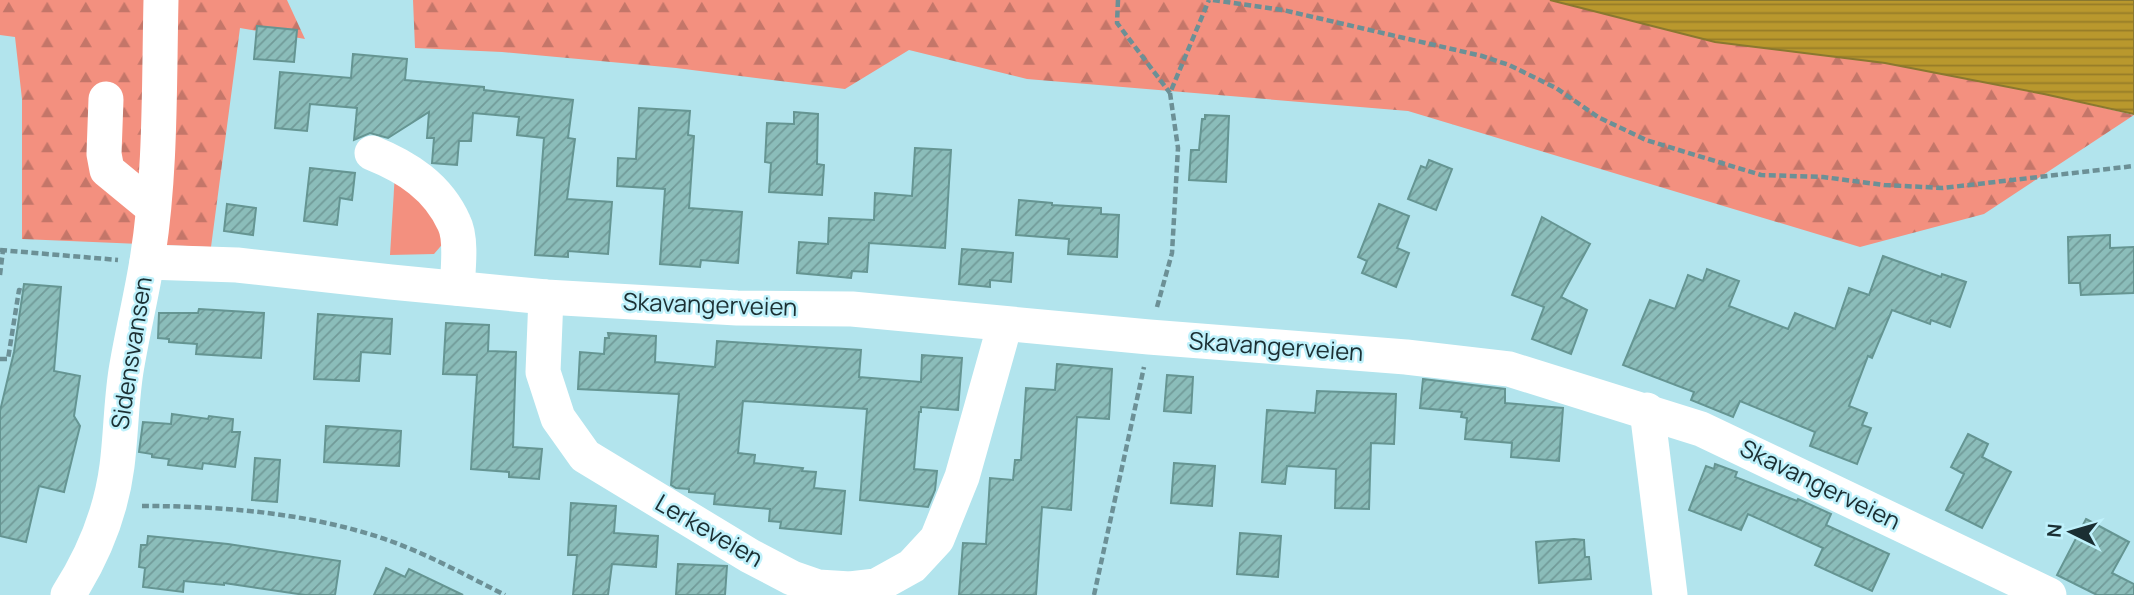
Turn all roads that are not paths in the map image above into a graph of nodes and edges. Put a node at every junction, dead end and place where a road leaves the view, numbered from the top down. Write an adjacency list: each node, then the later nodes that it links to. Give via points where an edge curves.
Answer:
1 (161, 0): 4 (street, via 158,158)
2 (106, 99): 4 (street, via 107,170)
3 (372, 153): 6 (street, via 400,164 432,190 456,224)
4 (152, 207): 5 (street)
5 (147, 262): 6 (street, Skavangerveien, via 237,265); 11 (street, Sidensvansen, via 129,350 109,506 95,547)
6 (457, 289): 7 (street, Skavangerveien)
7 (546, 296): 8 (street, Skavangerveien, via 737,308 852,309); 8 (street, Lerkeveien, via 543,372 558,418 585,456 792,579 850,589 876,586 912,566 937,539 962,477)
8 (1005, 324): 9 (street, Skavangerveien, via 1509,369)
9 (1647, 410): 10 (street, Skavangerveien, via 1702,429); 12 (street)
10 (2000, 584): 13 (street, Skavangerveien)
11 (68, 595)
12 (1670, 595)
13 (2049, 595)

